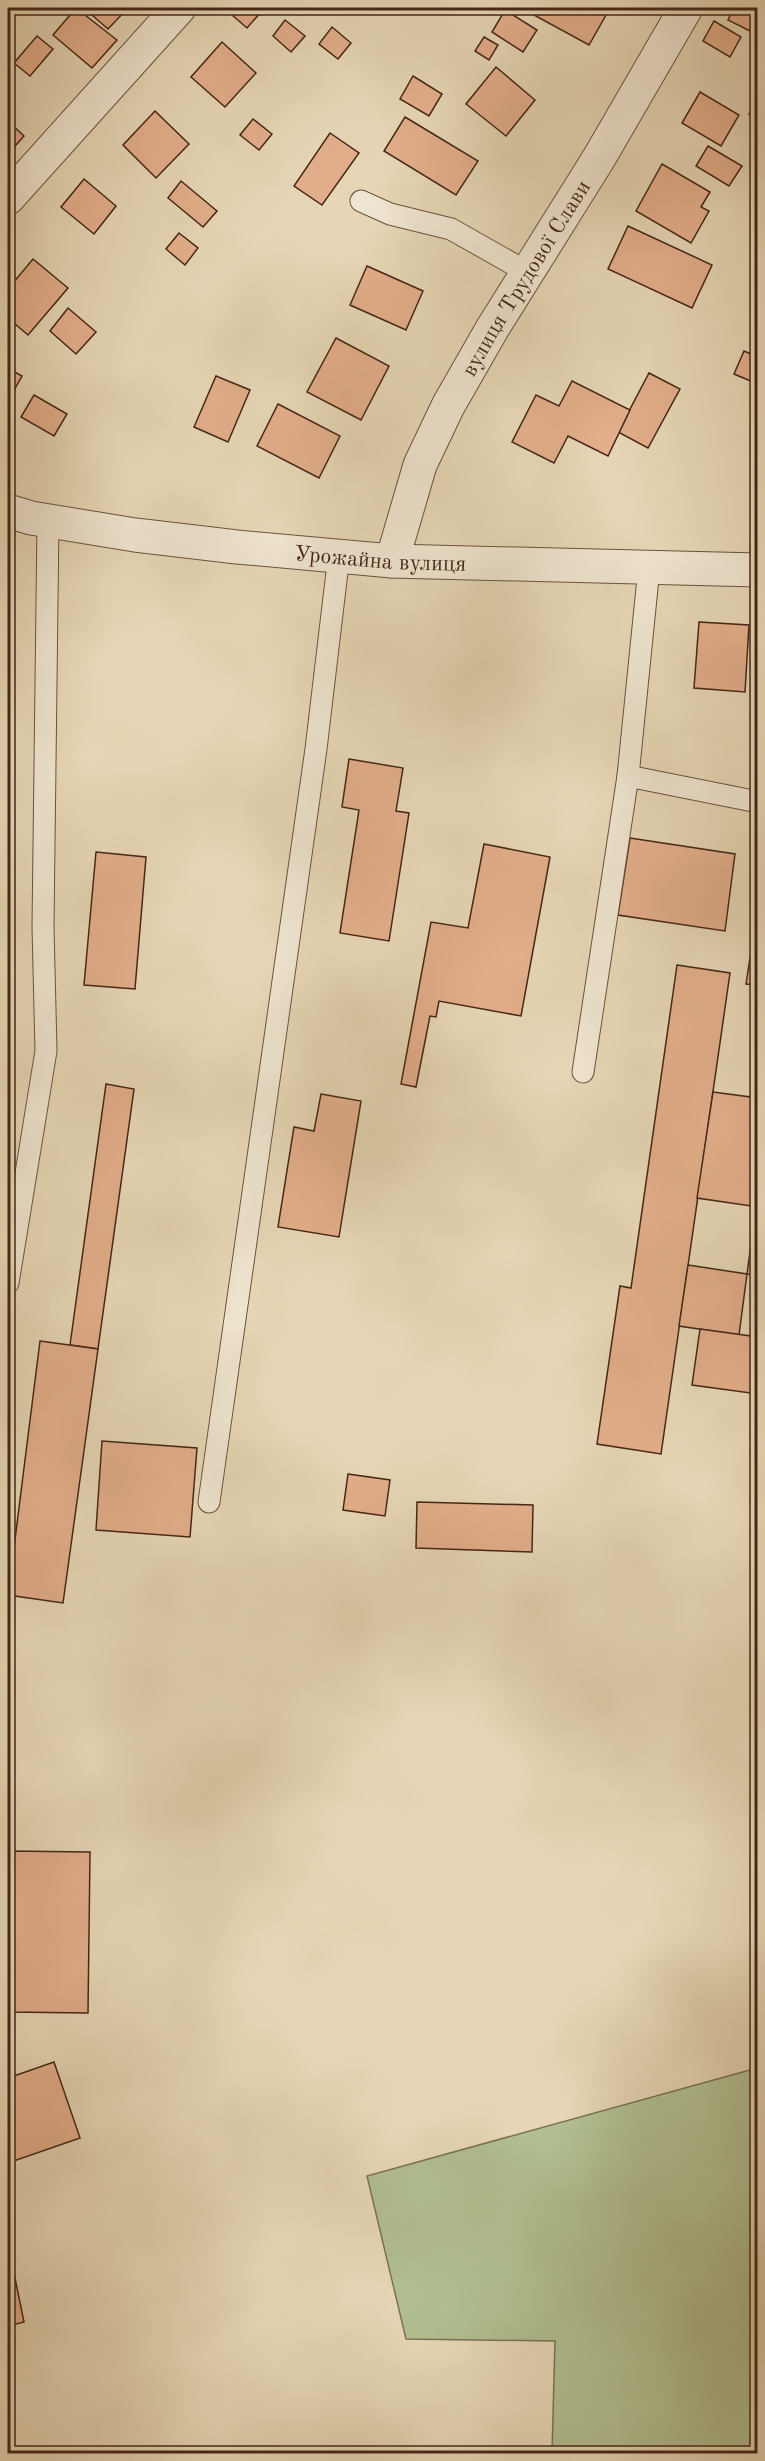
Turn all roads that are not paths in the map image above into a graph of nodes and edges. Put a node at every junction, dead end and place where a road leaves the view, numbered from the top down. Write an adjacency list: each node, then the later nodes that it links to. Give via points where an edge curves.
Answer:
1 (179, 8): 3 (street)
2 (686, 8): 5 (street, вулиця Трудової Слави)
3 (8, 198)
4 (361, 201): 5 (lane, via 390,214 451,229)
5 (527, 272): 9 (street, вулиця Трудової Слави, via 454,397 420,465)
6 (8, 511): 7 (street, Урожайна вулиця)
7 (48, 521): 8 (street, Урожайна вулиця, via 237,548); 15 (lane, via 46,1051)
8 (339, 555): 9 (street, Урожайна вулиця); 16 (lane, via 316,748)
9 (392, 561): 10 (street, Урожайна вулиця)
10 (649, 568): 11 (street, Урожайна вулиця); 12 (lane)
11 (758, 570)
12 (628, 776): 13 (lane); 14 (lane)
13 (758, 802)
14 (583, 1072)
15 (8, 1283)
16 (209, 1502)

